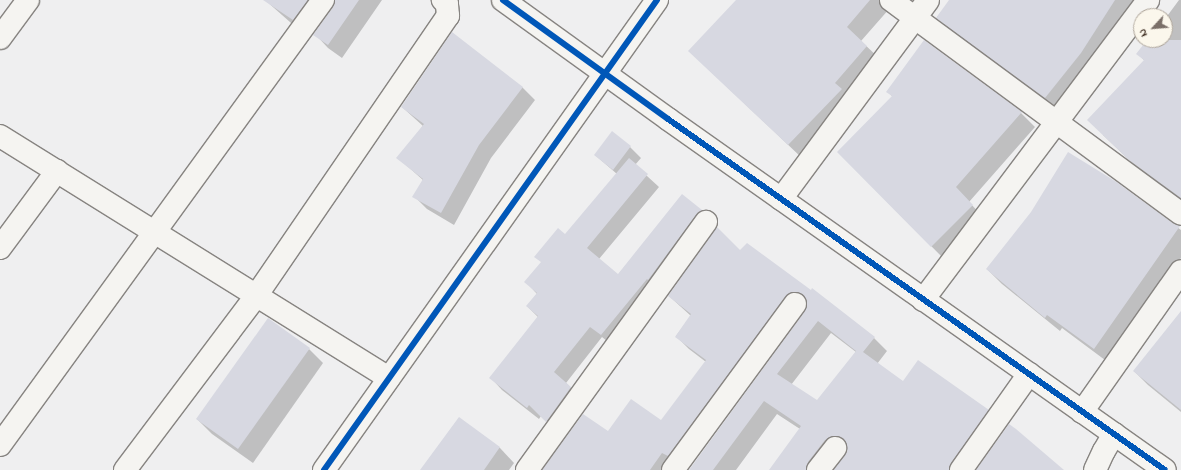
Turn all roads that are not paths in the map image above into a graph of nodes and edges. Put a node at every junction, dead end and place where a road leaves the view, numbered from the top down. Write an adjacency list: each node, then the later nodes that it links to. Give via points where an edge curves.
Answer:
1 (28, 0): 10 (street)
2 (323, 0): 18 (street)
3 (443, 0): 21 (street, via 447,4 448,16)
4 (503, 0): 11 (street)
5 (657, 0): 11 (street)
6 (890, 0): 9 (street)
7 (928, 0): 9 (street)
8 (1148, 0): 12 (street)
9 (915, 18): 12 (street); 15 (street)
10 (0, 38)
11 (605, 75): 15 (street); 25 (street)
12 (1056, 123): 16 (street); 22 (street)
13 (0, 136): 14 (street)
14 (57, 171): 18 (street); 19 (street)
15 (781, 199): 22 (street)
16 (1181, 214)
17 (706, 222): 32 (street)
18 (155, 232): 21 (street); 28 (street)
19 (0, 248)
20 (1181, 271): 26 (street)
21 (256, 296): 25 (street); 30 (street)
22 (923, 300): 24 (street)
23 (795, 304): 33 (street)
24 (1028, 374): 26 (street); 35 (street)
25 (389, 378): 31 (street)
26 (1082, 412): 27 (street)
27 (1114, 434): 36 (street); 37 (street)
28 (0, 445)
29 (835, 448): 34 (street)
30 (125, 470)
31 (324, 470)
32 (527, 470)
33 (673, 470)
34 (818, 470)
35 (961, 470)
36 (1096, 470)
37 (1166, 470)

